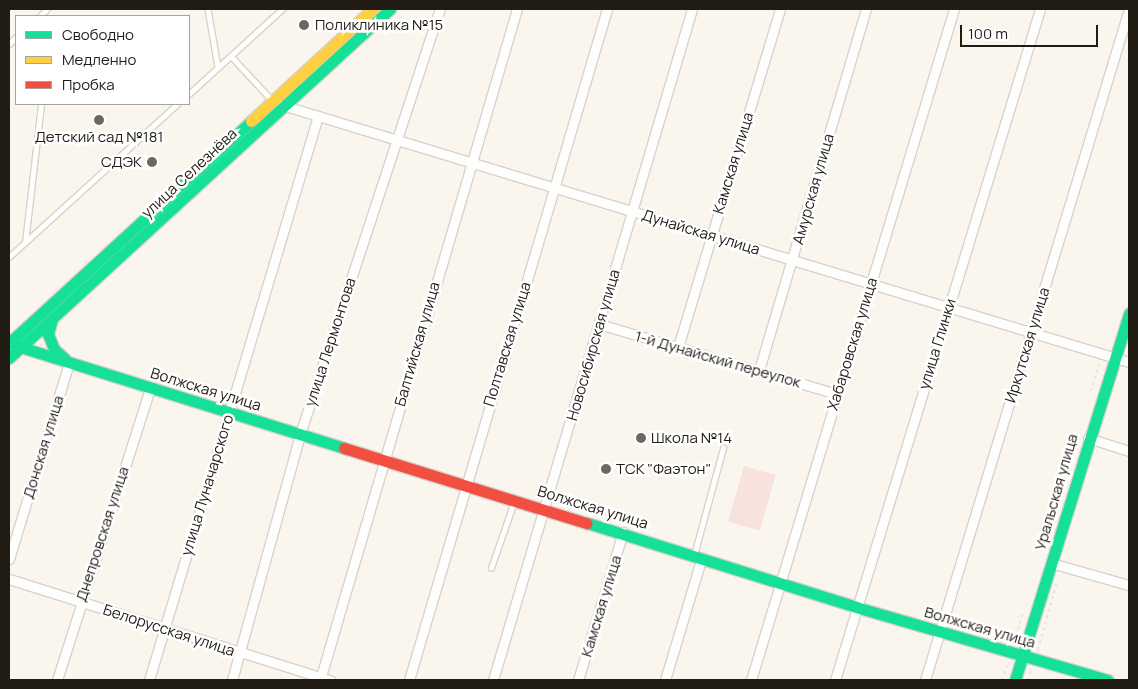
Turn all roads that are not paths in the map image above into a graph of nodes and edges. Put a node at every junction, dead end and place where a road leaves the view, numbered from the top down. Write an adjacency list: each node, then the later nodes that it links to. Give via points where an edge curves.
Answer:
1 (208, 9): 17 (lane)
2 (271, 9): 15 (lane)
3 (282, 9): 15 (lane)
4 (373, 9): 19 (main road, улица Селезнёва)
5 (390, 9): 19 (main road, улица Селезнёва)
6 (440, 9): 23 (street, улица Лермонтова)
7 (517, 9): 24 (street, Балтийская улица)
8 (607, 9): 25 (street, Полтавская улица)
9 (692, 9): 26 (street, Новосибирская улица)
10 (780, 9): 27 (street, Камская улица)
11 (866, 9): 30 (street, Амурская улица)
12 (954, 9): 31 (street, Хабаровская улица)
13 (1040, 9): 32 (street, улица Глинки)
14 (1129, 9): 36 (street, Иркутская улица)
15 (272, 17): 16 (lane)
16 (231, 56): 17 (lane); 19 (lane)
17 (218, 67): 18 (lane)
18 (190, 93)
19 (278, 103): 22 (street, Дунайская улица); 34 (main road, улица Селезнёва); 37 (main road, улица Селезнёва)
20 (41, 105): 28 (lane)
21 (176, 105): 28 (lane)
22 (318, 116): 23 (street, Дунайская улица); 47 (street, улица Луначарского)
23 (396, 140): 24 (street, Дунайская улица); 48 (street, улица Лермонтова)
24 (470, 162): 25 (street, Дунайская улица); 52 (street, Балтийская улица)
25 (554, 188): 26 (street, Дунайская улица); 53 (street, Полтавская улица)
26 (632, 212): 27 (street, Дунайская улица); 35 (street, Новосибирская улица)
27 (711, 236): 30 (street, Дунайская улица); 39 (street, Камская улица)
28 (25, 243): 29 (lane)
29 (9, 257)
30 (792, 260): 31 (street, Дунайская улица); 44 (street, Амурская улица)
31 (870, 284): 32 (street, Дунайская улица); 46 (street, Хабаровская улица)
32 (948, 307): 36 (street, Дунайская улица); 65 (street, улица Глинки)
33 (1129, 313): 40 (main road, Уральская улица)
34 (52, 320): 38 (main road, улица Селезнёва); 43 (main road, via 48,334 54,349)
35 (599, 324): 39 (street, 1-й Дунайский переулок); 55 (street, Новосибирская улица)
36 (1031, 332): 40 (street, Дунайская улица); 67 (street, Иркутская улица)
37 (9, 343): 38 (main road, Волжская улица)
38 (21, 347): 41 (main road, улица Селезнёва); 43 (main road, Волжская улица)
39 (678, 347): 44 (street, 1-й Дунайский переулок)
40 (1114, 357): 42 (street, Дунайская улица); 49 (main road, Уральская улица)
41 (9, 358)
42 (1129, 362)
43 (69, 363): 45 (main road, Волжская улица); 58 (street, Донская улица)
44 (759, 370): 46 (street, 1-й Дунайский переулок)
45 (150, 388): 47 (main road, Волжская улица); 64 (street, Днепровская улица)
46 (837, 394): 62 (street, Хабаровская улица)
47 (229, 412): 48 (main road, Волжская улица); 66 (street, улица Луначарского)
48 (300, 434): 52 (main road, Волжская улица); 68 (street, улица Лермонтова)
49 (1088, 438): 51 (street); 59 (main road, Уральская улица)
50 (723, 448): 57 (lane)
51 (1129, 451)
52 (384, 460): 53 (main road, Волжская улица); 70 (street, Балтийская улица)
53 (466, 484): 54 (main road, Волжская улица); 75 (street, Полтавская улица)
54 (516, 499): 55 (main road, Волжская улица); 60 (lane)
55 (546, 508): 56 (main road, Волжская улица); 76 (street, Новосибирская улица)
56 (623, 532): 57 (main road, Волжская улица); 77 (street, Камская улица)
57 (698, 556): 62 (main road, Волжская улица); 78 (street)
58 (9, 559)
59 (1051, 563): 63 (street); 69 (main road, Уральская улица)
60 (491, 568)
61 (9, 579): 64 (street, Белорусская улица)
62 (781, 581): 65 (main road, Волжская улица); 79 (street, Хабаровская улица)
63 (1129, 586)
64 (80, 601): 66 (street, Белорусская улица); 71 (street, Днепровская улица)
65 (856, 606): 67 (main road, Волжская улица); 80 (street, улица Глинки)
66 (164, 628): 68 (street, Белорусская улица); 72 (street, улица Луначарского)
67 (940, 631): 69 (main road, Волжская улица); 81 (street, Иркутская улица)
68 (241, 652): 70 (street, Белорусская улица); 73 (street, улица Лермонтова)
69 (1023, 655): 82 (main road, Уральская улица); 83 (main road, Волжская улица)
70 (320, 679): 74 (street, Белорусская улица)
71 (57, 680)
72 (149, 680)
73 (232, 680)
74 (330, 680)
75 (409, 680)
76 (493, 680)
77 (578, 680)
78 (665, 680)
79 (751, 680)
80 (835, 680)
81 (925, 680)
82 (1015, 680)
83 (1108, 680)

